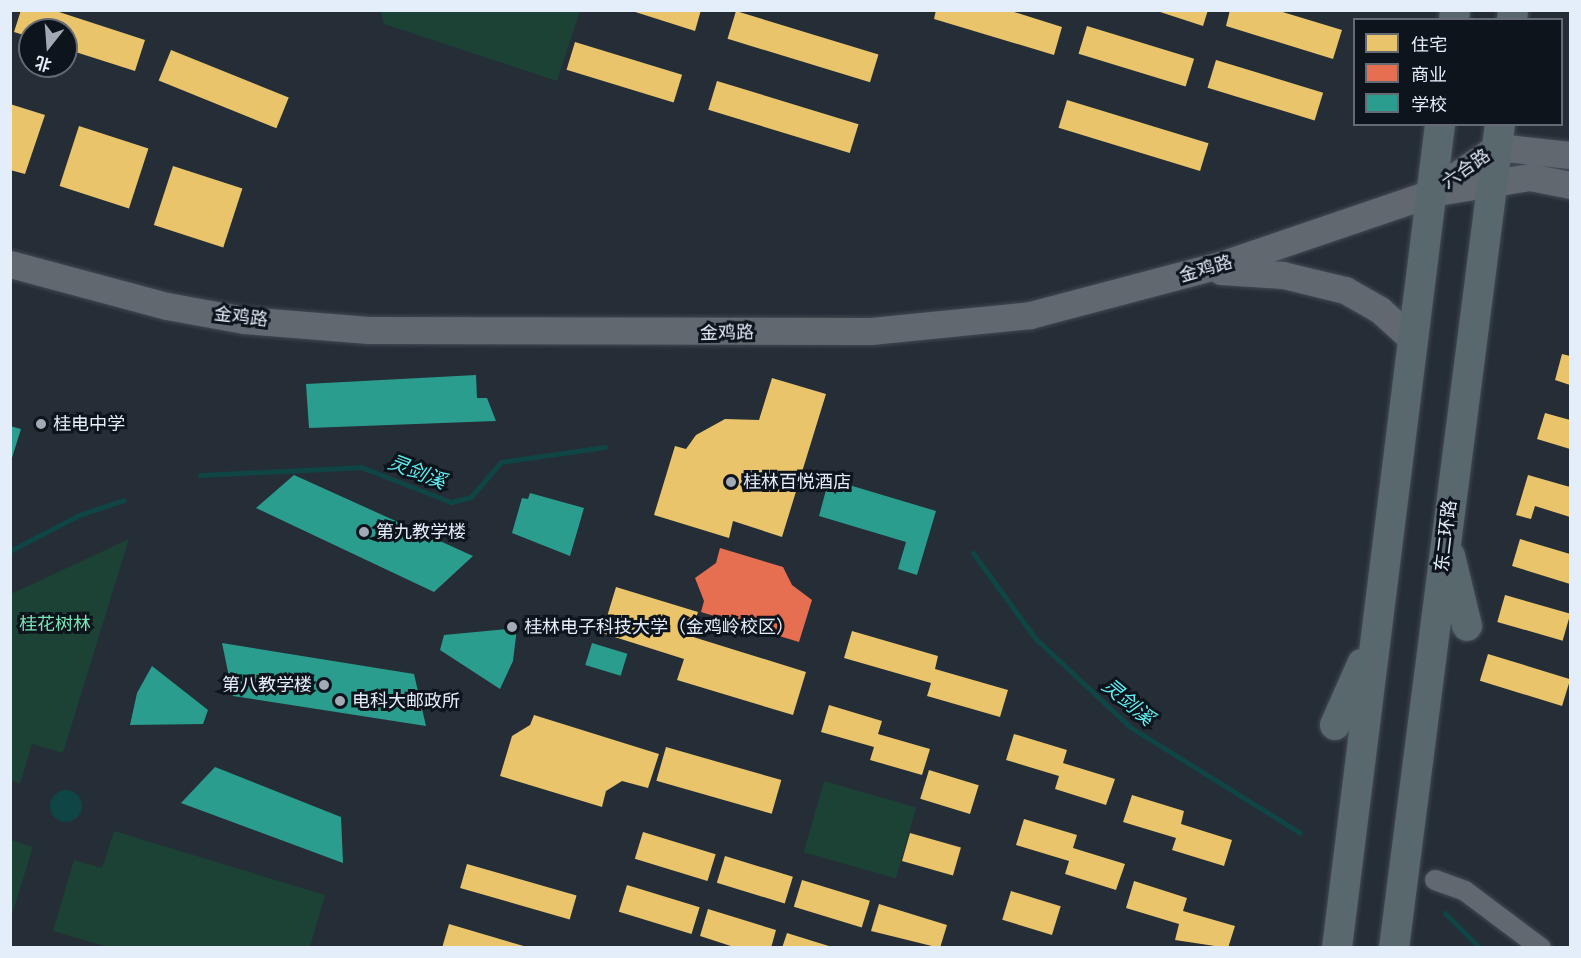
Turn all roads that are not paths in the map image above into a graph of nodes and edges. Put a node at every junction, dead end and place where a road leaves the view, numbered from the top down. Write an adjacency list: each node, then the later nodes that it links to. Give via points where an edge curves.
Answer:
1 (1440, 126): 6 (main road)
2 (1498, 136): 3 (main road, 六合路); 4 (main road, 东二环路); 6 (main road, 六合路)
3 (1570, 155)
4 (1492, 181): 5 (main road, 六合路, via 1530,177); 6 (main road, 六合路); 10 (main road, 东二环路)
5 (1570, 185)
6 (1431, 193): 8 (main road, 金鸡路); 9 (main road)
7 (10, 264): 8 (main road, 金鸡路, via 139,301 244,320 369,330 634,334 871,331 1030,315)
8 (1193, 273): 9 (main road, via 1260,272 1324,283 1363,298)
9 (1411, 338): 12 (main road)
10 (1446, 537): 11 (main road); 16 (main road, 东二环路)
11 (1467, 626)
12 (1375, 636): 13 (main road); 15 (main road)
13 (1335, 725)
14 (1434, 880): 17 (street, via 1465,891)
15 (1337, 948)
16 (1394, 948)
17 (1541, 948)

